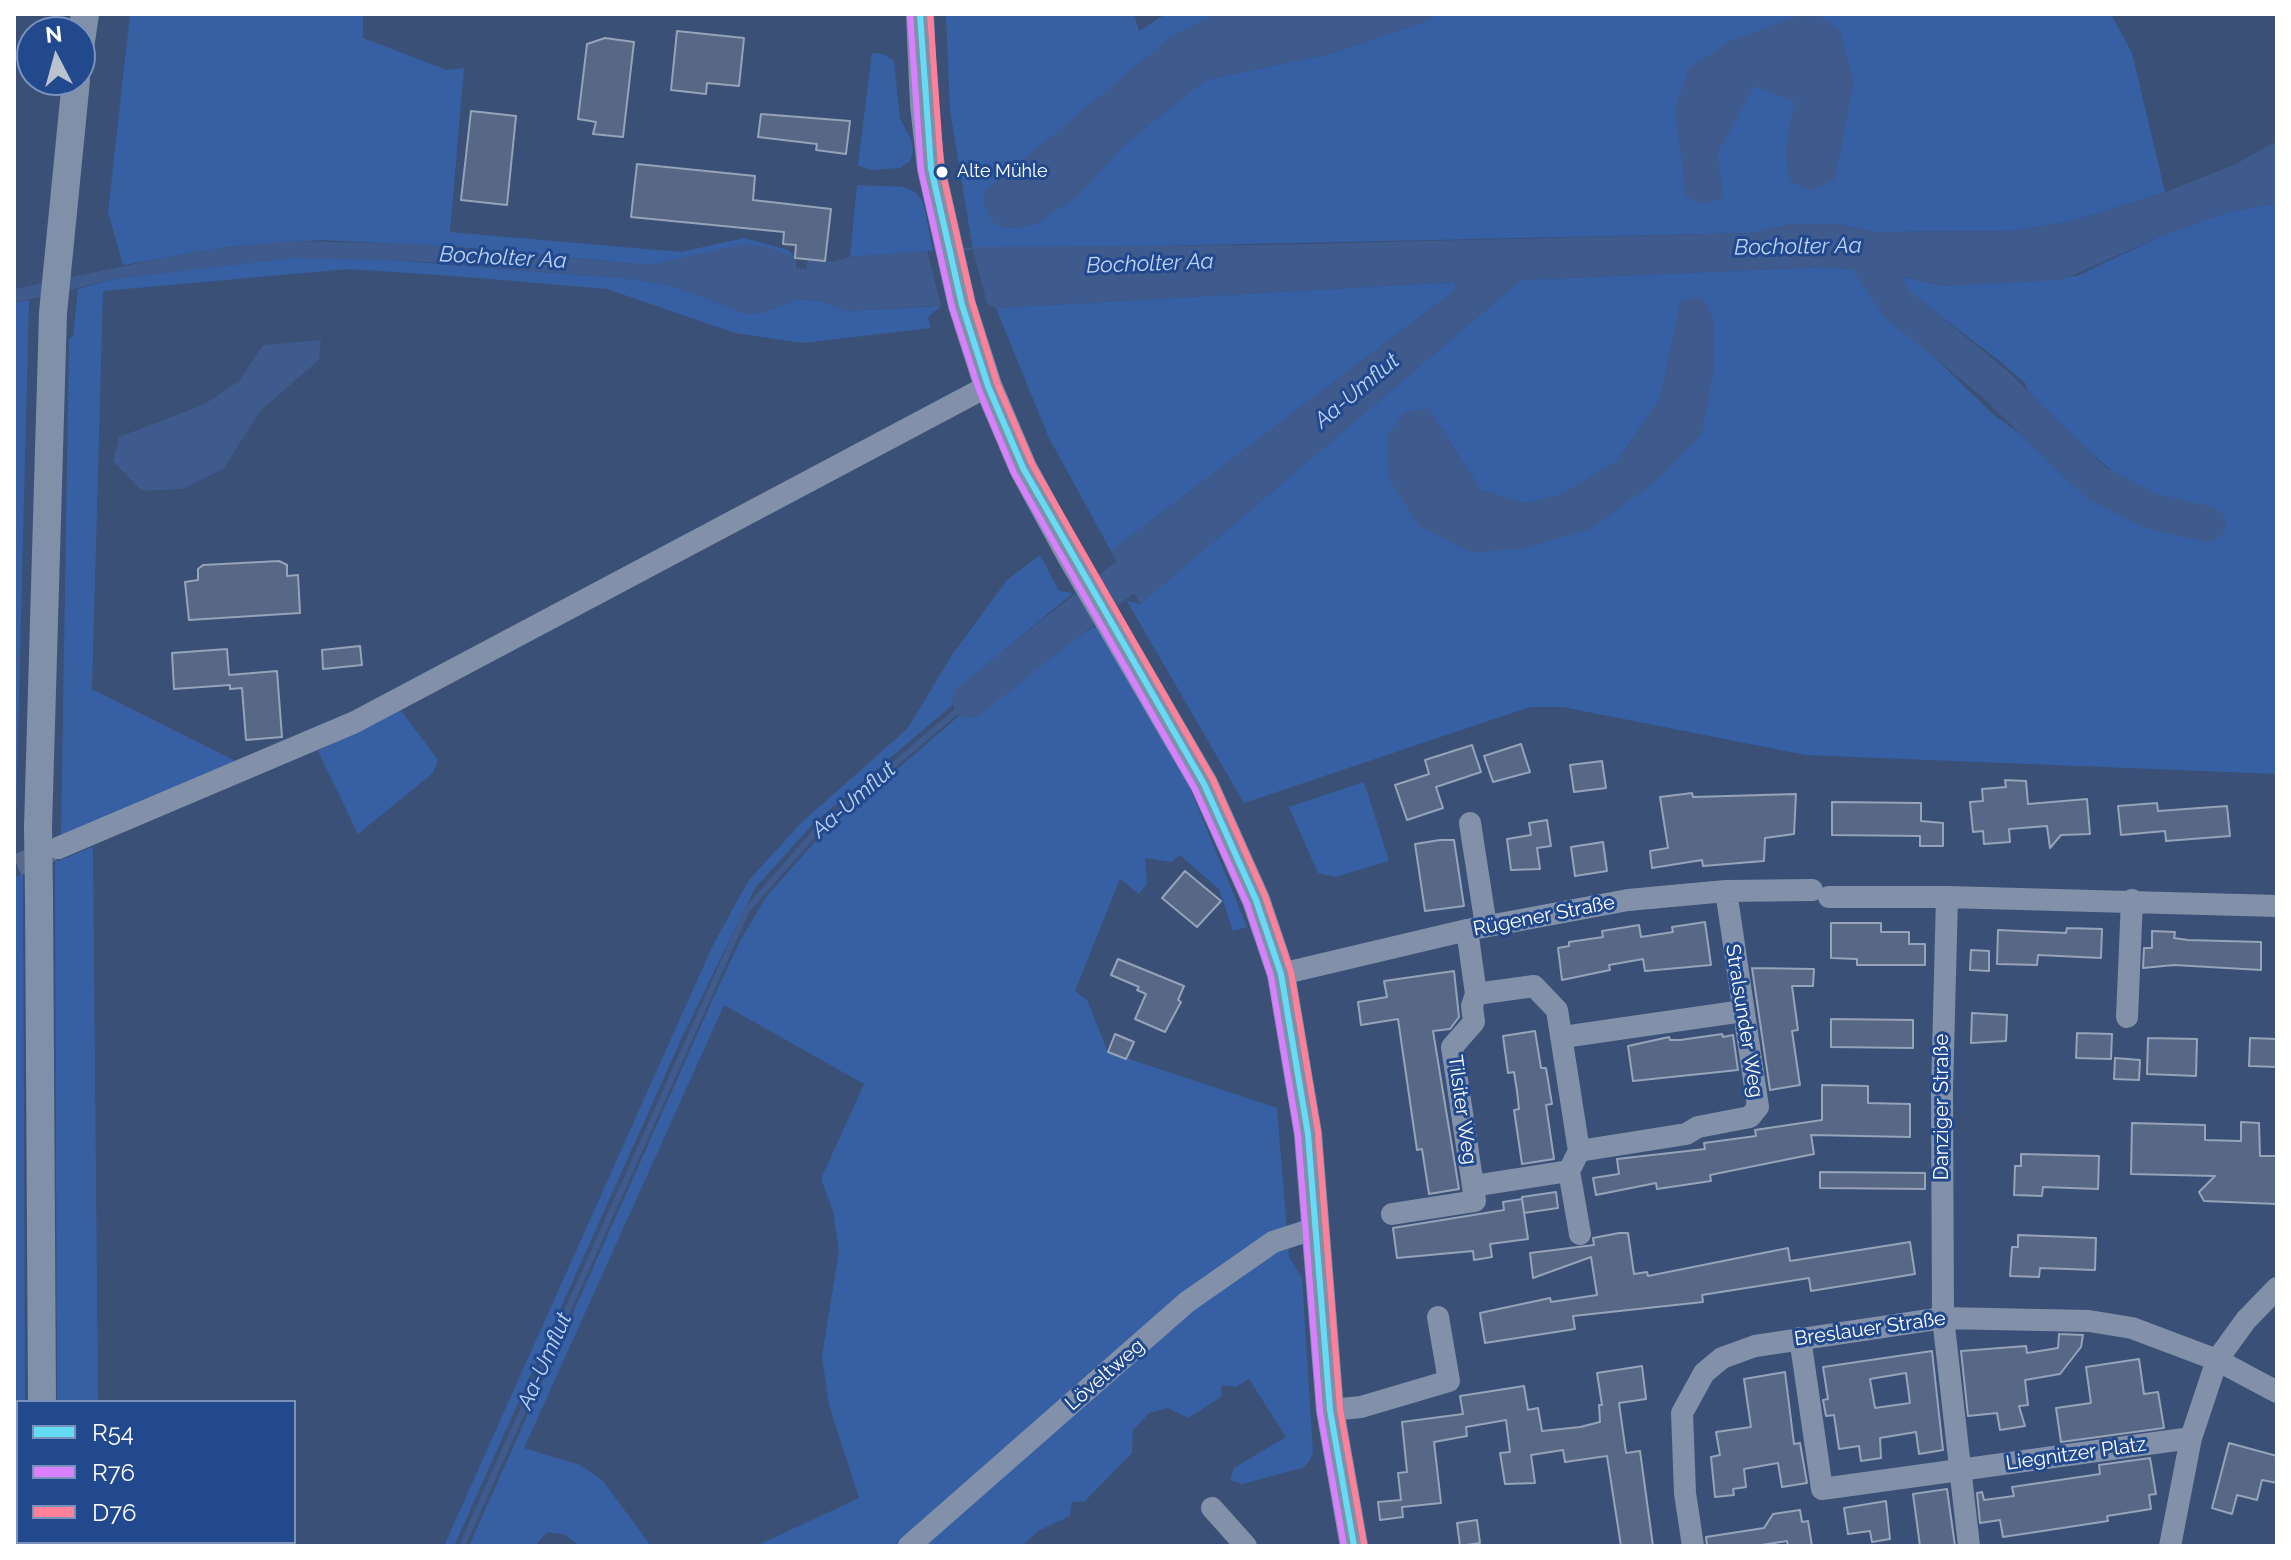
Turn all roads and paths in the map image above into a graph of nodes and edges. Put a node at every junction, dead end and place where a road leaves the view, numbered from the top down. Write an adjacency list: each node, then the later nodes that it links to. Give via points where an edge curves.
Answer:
1 (920, 14): 3 (main road, via 925,116 948,250)
2 (74, 96): 27 (main road, bridge, via 53,313 38,827)
3 (988, 386): 5 (street, via 355,722); 11 (main road, via 1023,468 1218,812)
4 (1470, 823): 10 (street)
5 (58, 848)
6 (1726, 891): 7 (street, Rügener Straße); 10 (street, Rügener Straße, via 1628,900); 13 (street, Stralsunder Weg)
7 (1947, 897): 8 (street); 23 (street, Danziger Straße)
8 (2132, 900): 9 (street); 14 (street)
9 (2277, 906)
10 (1476, 928): 11 (street, Rügener Straße); 12 (street)
11 (1281, 974): 19 (main road, via 1308,1134)
12 (1476, 994): 15 (street, via 1534,986 1557,1010); 17 (street, Tilsiter Weg, via 1474,1022 1452,1047)
13 (1743, 1011): 15 (street); 16 (street, Stralsunder Weg, via 1758,1107 1750,1117)
14 (2127, 1017)
15 (1563, 1037): 16 (street)
16 (1574, 1161): 17 (street, Tilsiter Weg); 20 (street)
17 (1473, 1186): 18 (street, Tilsiter Weg, via 1475,1201)
18 (1392, 1214)
19 (1316, 1228): 28 (main road); 32 (street, Löveltweg, via 1273,1242 1187,1302)
20 (1580, 1234)
21 (2277, 1288): 25 (street)
22 (1438, 1317): 28 (street, via 1449,1381 1361,1407)
23 (1943, 1318): 24 (street, Breslauer Straße); 25 (street, Breslauer Straße, via 2089,1321 2132,1328); 30 (street)
24 (1800, 1338): 30 (street, Liegnitzer Platz, via 1822,1489); 35 (street, Breslauer Straße, via 1722,1358 1704,1373 1682,1413)
25 (2217, 1360): 26 (street, Breslauer Straße); 29 (street)
26 (2277, 1392)
27 (42, 1400)
28 (1330, 1410): 34 (main road)
29 (2191, 1438): 30 (street, Liegnitzer Platz); 37 (street)
30 (1960, 1469): 36 (street)
31 (1212, 1508): 33 (street)
32 (909, 1546)
33 (1246, 1546)
34 (1354, 1546)
35 (1693, 1546)
36 (1969, 1546)
37 (2170, 1546)

